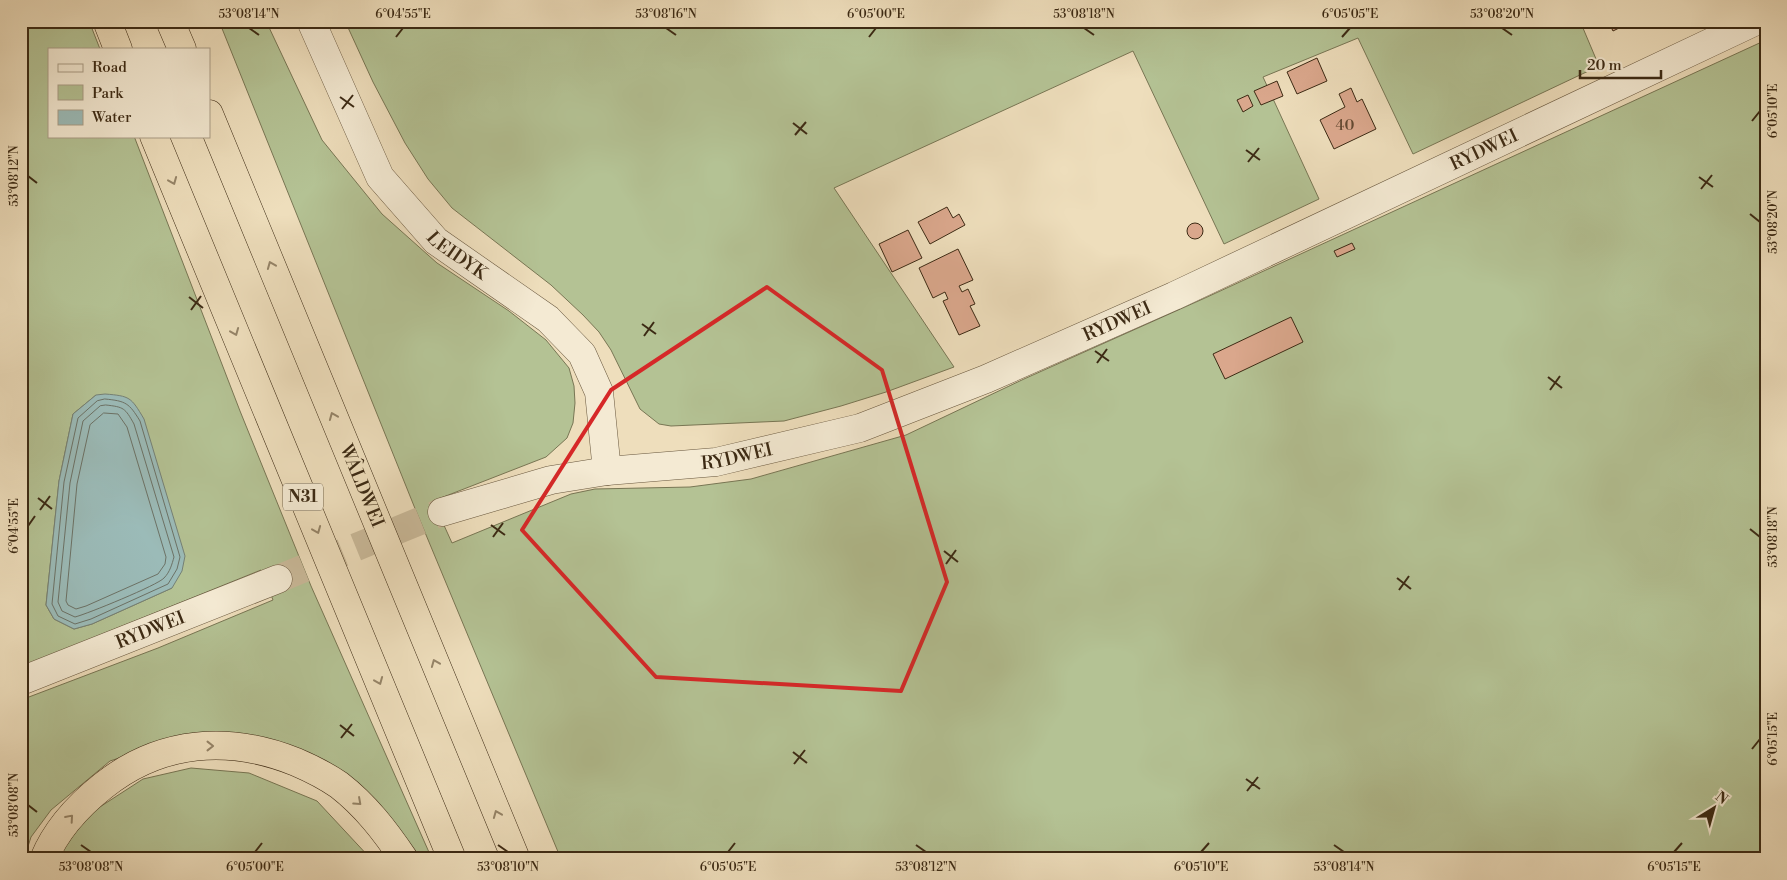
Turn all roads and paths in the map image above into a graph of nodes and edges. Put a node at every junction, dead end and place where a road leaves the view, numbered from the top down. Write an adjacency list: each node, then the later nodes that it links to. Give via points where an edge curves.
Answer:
1 (107, 21): 5 (highway)
2 (170, 21): 6 (highway)
3 (311, 21): 9 (street, LEIDYK, via 380,177 436,241 548,319 582,354 599,392)
4 (1756, 21): 9 (street, RYDWEI, via 1174,296 986,379 860,428 716,462)
5 (118, 48)
6 (182, 48)
7 (210, 116): 16 (highway, WÂLDWEI, one-way to 7)
8 (155, 138): 15 (highway, N31, one-way to 15)
9 (607, 472): 10 (street, RYDWEI, via 551,480)
10 (442, 512)
11 (278, 579): 12 (street, RYDWEI)
12 (21, 681)
13 (44, 859): 14 (highway, one-way to 14, via 67,822 89,797 118,774 170,751 204,745 242,746 274,753 338,784 367,810)
14 (404, 859)
15 (452, 859)
16 (516, 859)

